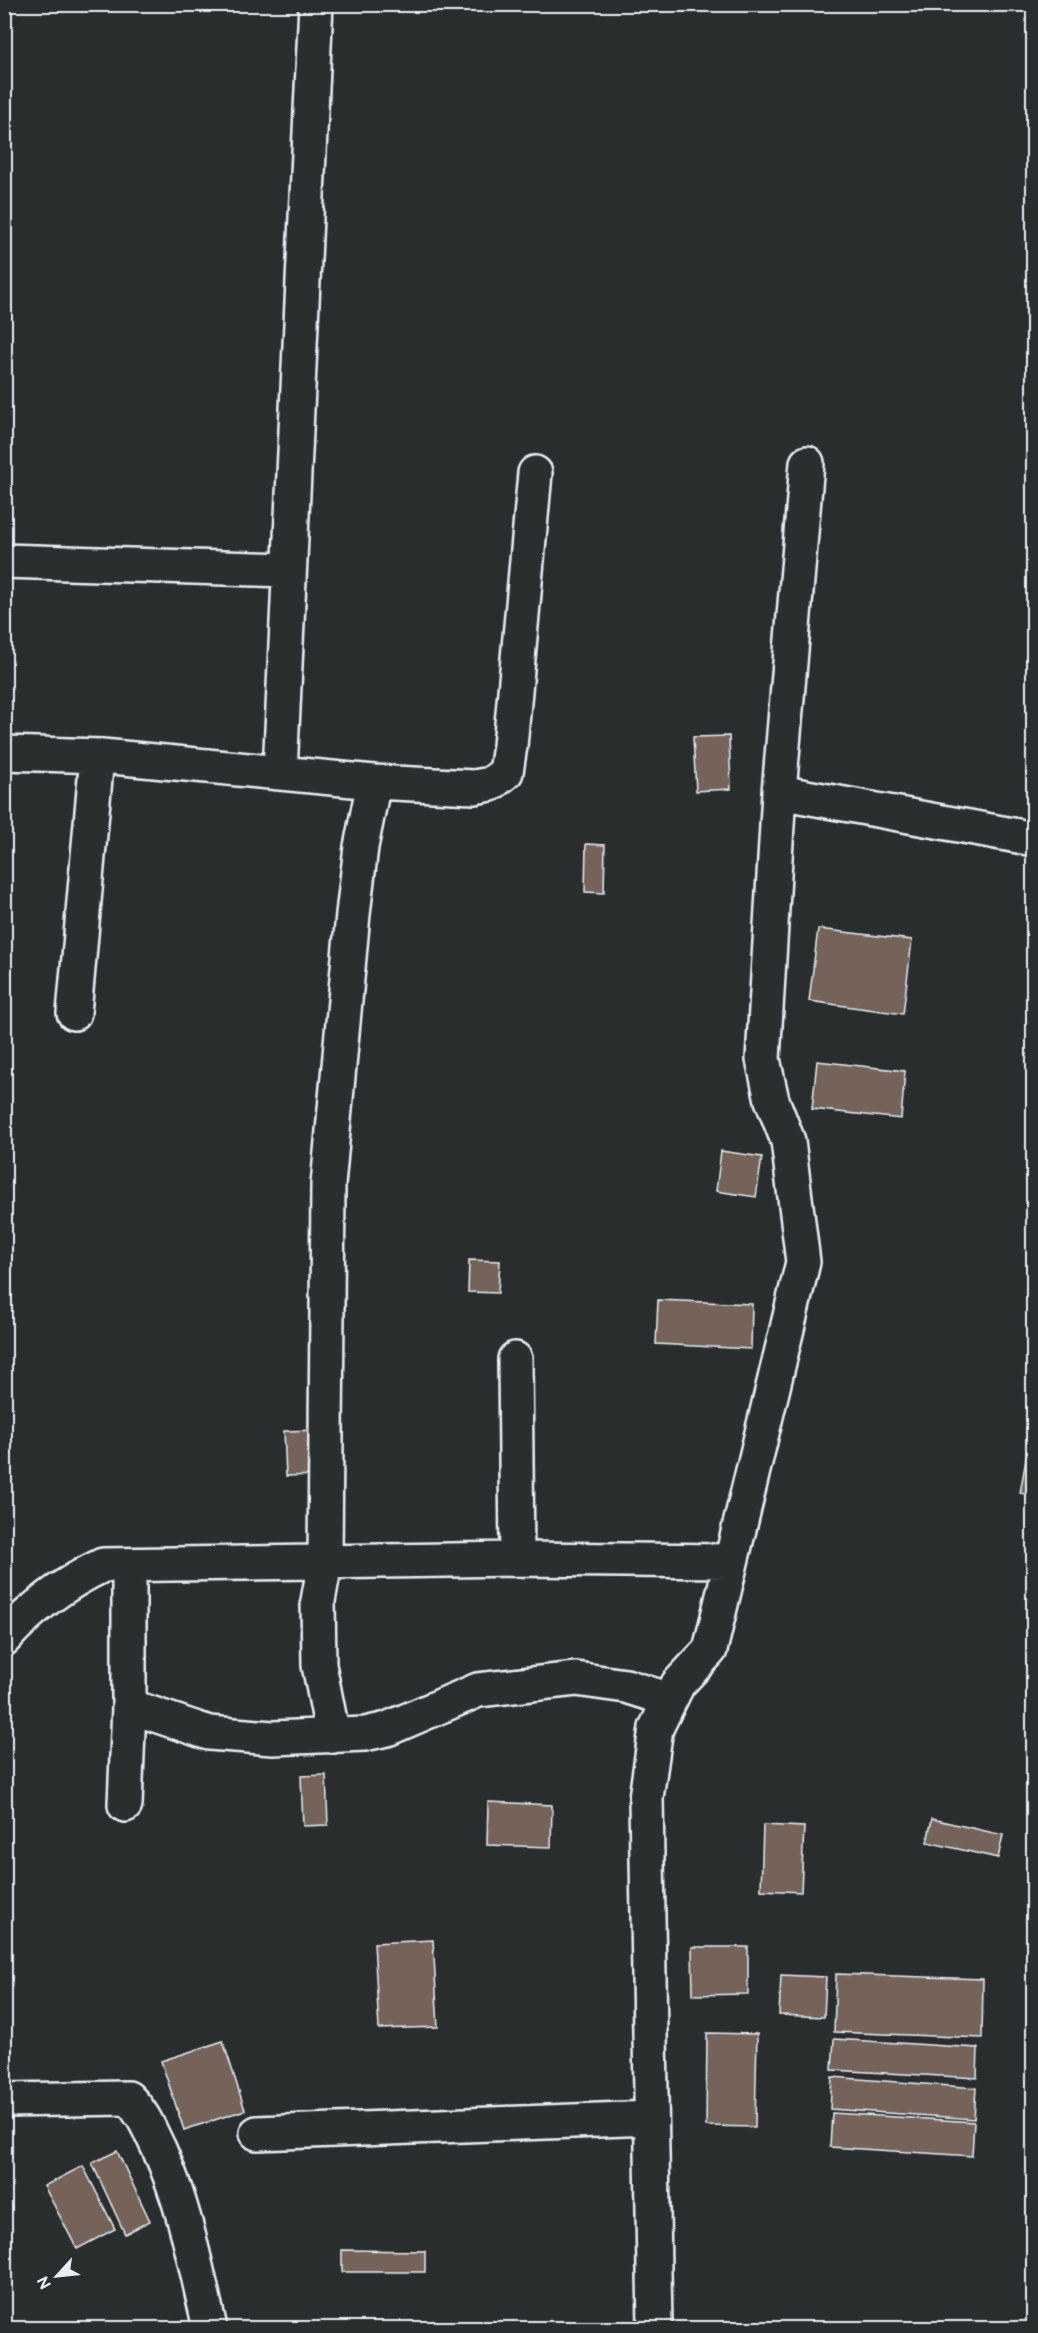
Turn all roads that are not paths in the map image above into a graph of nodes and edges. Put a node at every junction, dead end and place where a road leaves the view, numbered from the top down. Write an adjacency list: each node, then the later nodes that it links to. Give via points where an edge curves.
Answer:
1 (316, 4): 5 (street)
2 (807, 463): 10 (street)
3 (536, 473): 9 (street, via 506,772 490,784 474,787)
4 (4, 561): 5 (street)
5 (289, 570): 8 (street)
6 (4, 753): 7 (street)
7 (97, 756): 8 (street); 12 (street)
8 (280, 772): 9 (street)
9 (374, 782): 16 (street, via 353,914 328,1185)
10 (779, 792): 11 (street); 15 (street, via 764,1059 772,1100 788,1141 803,1262)
11 (1034, 838)
12 (74, 1013)
13 (516, 1359): 14 (street)
14 (517, 1559): 15 (street); 16 (street)
15 (731, 1561): 19 (street, via 710,1650 678,1684)
16 (325, 1562): 17 (street); 21 (street, via 318,1601 319,1665)
17 (129, 1565): 18 (street, via 103,1565 80,1576 46,1598); 20 (street)
18 (4, 1639)
19 (670, 1700): 21 (street, via 626,1686 576,1679 478,1690 387,1729); 24 (street, via 656,1728 646,1798)
20 (129, 1706): 21 (street, via 209,1733 273,1738); 22 (street)
21 (333, 1736)
22 (124, 1805)
23 (4, 2100): 26 (street, via 128,2098 142,2113 181,2205)
24 (651, 2118): 25 (street); 27 (street)
25 (257, 2133)
26 (210, 2328)
27 (655, 2328)

